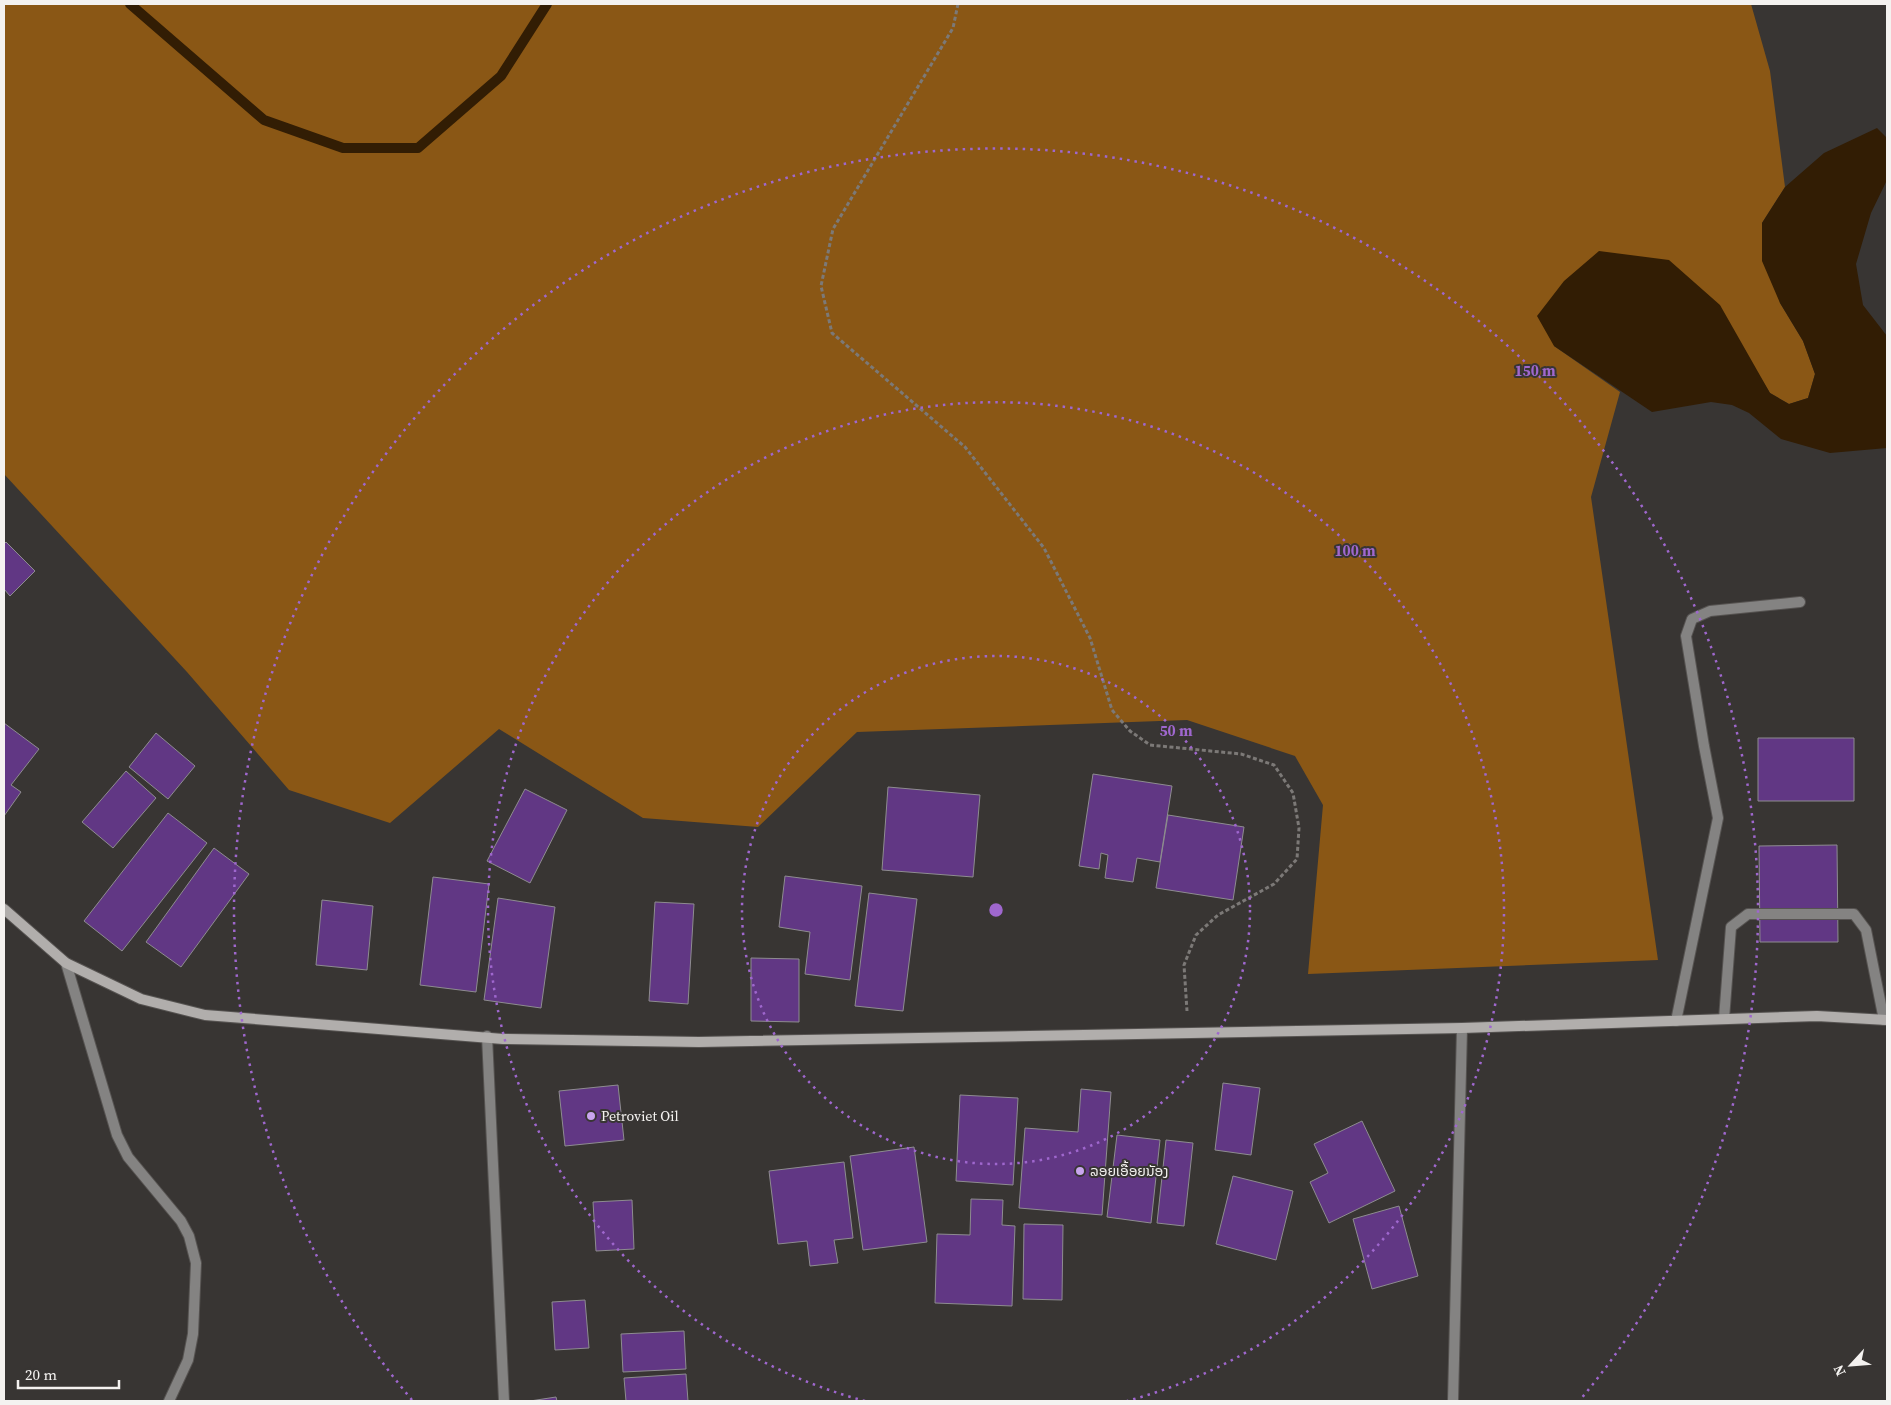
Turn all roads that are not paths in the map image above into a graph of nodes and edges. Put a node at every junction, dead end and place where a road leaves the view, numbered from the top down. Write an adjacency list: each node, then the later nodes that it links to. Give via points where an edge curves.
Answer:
1 (1800, 602): 6 (street, via 1710,611 1692,619 1686,636 1718,818)
2 (4, 909): 3 (main road)
3 (66, 963): 8 (main road, via 141,999 206,1015); 9 (street, via 117,1135 134,1164 181,1221 196,1263 193,1334 188,1360)
4 (1724, 1019): 5 (main road, via 1817,1016); 5 (street, via 1731,927 1748,914 1854,914 1866,930); 6 (main road)
5 (1886, 1020)
6 (1676, 1021): 7 (main road)
7 (1462, 1028): 8 (main road, via 699,1042); 11 (street)
8 (487, 1036): 10 (street)
9 (169, 1401)
10 (504, 1401)
11 (1453, 1401)

